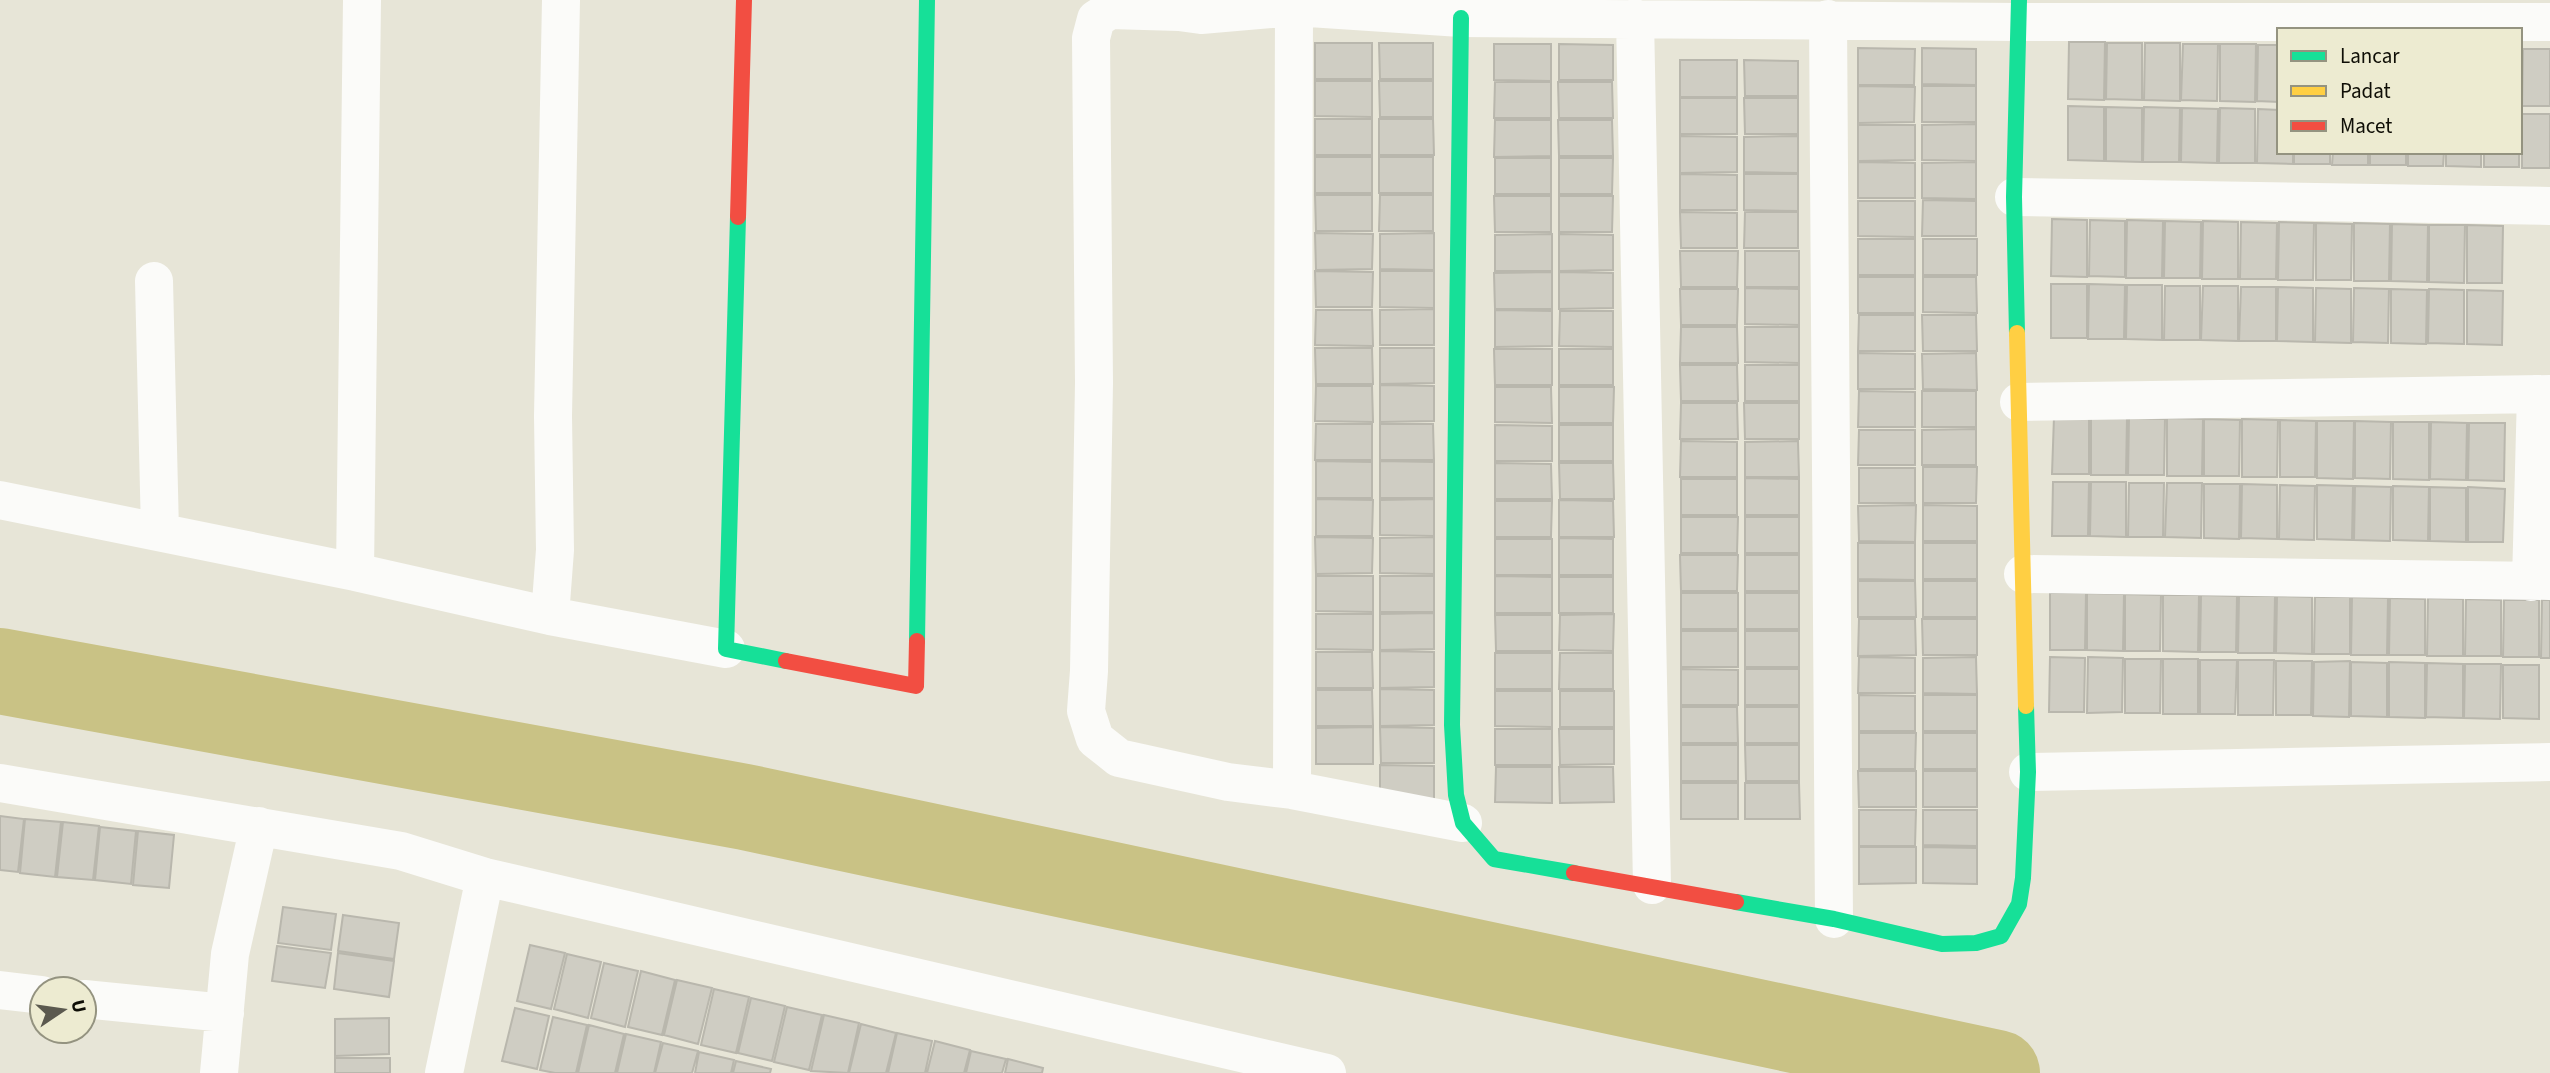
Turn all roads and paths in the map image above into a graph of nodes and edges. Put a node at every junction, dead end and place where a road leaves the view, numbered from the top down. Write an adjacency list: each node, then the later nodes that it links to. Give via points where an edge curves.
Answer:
1 (362, 0): 19 (street)
2 (561, 0): 22 (street, via 555,550)
3 (744, 0): 23 (street)
4 (928, 0): 23 (street, via 916,686)
5 (1178, 6): 6 (street, via 1201,15); 27 (street, via 1110,10 1096,19 1091,38 1094,383 1086,711 1095,739 1119,758 1228,782)
6 (1294, 7): 8 (street); 27 (street)
7 (2019, 11): 10 (street); 11 (street); 12 (street)
8 (1461, 18): 9 (street); 28 (street, via 1452,725 1456,795)
9 (1635, 18): 10 (street); 31 (street)
10 (1828, 19): 32 (street)
11 (2550, 22)
12 (2014, 197): 13 (street); 16 (street)
13 (2550, 206)
14 (154, 281): 18 (street)
15 (2543, 394): 16 (street); 21 (street)
16 (2019, 402): 20 (street)
17 (0, 500): 18 (street)
18 (160, 532): 19 (street)
19 (355, 572): 22 (street)
20 (2023, 574): 21 (street); 25 (street)
21 (2540, 582)
22 (550, 616): 23 (street)
23 (726, 649)
24 (2550, 762): 25 (street)
25 (2028, 772): 32 (street, via 2019,904 2001,936 1976,943 1942,944)
26 (0, 783): 29 (street)
27 (1292, 790): 28 (street)
28 (1463, 823): 31 (street, via 1494,859)
29 (259, 826): 30 (street, via 401,851); 36 (street, via 230,954)
30 (485, 877): 37 (street); 39 (street)
31 (1652, 886): 32 (street)
32 (1834, 919)
33 (0, 990): 34 (street)
34 (28, 993)
35 (98, 1000): 36 (street)
36 (225, 1013): 38 (street)
37 (1279, 1067): 40 (street)
38 (219, 1073)
39 (444, 1073)
40 (1326, 1073)

